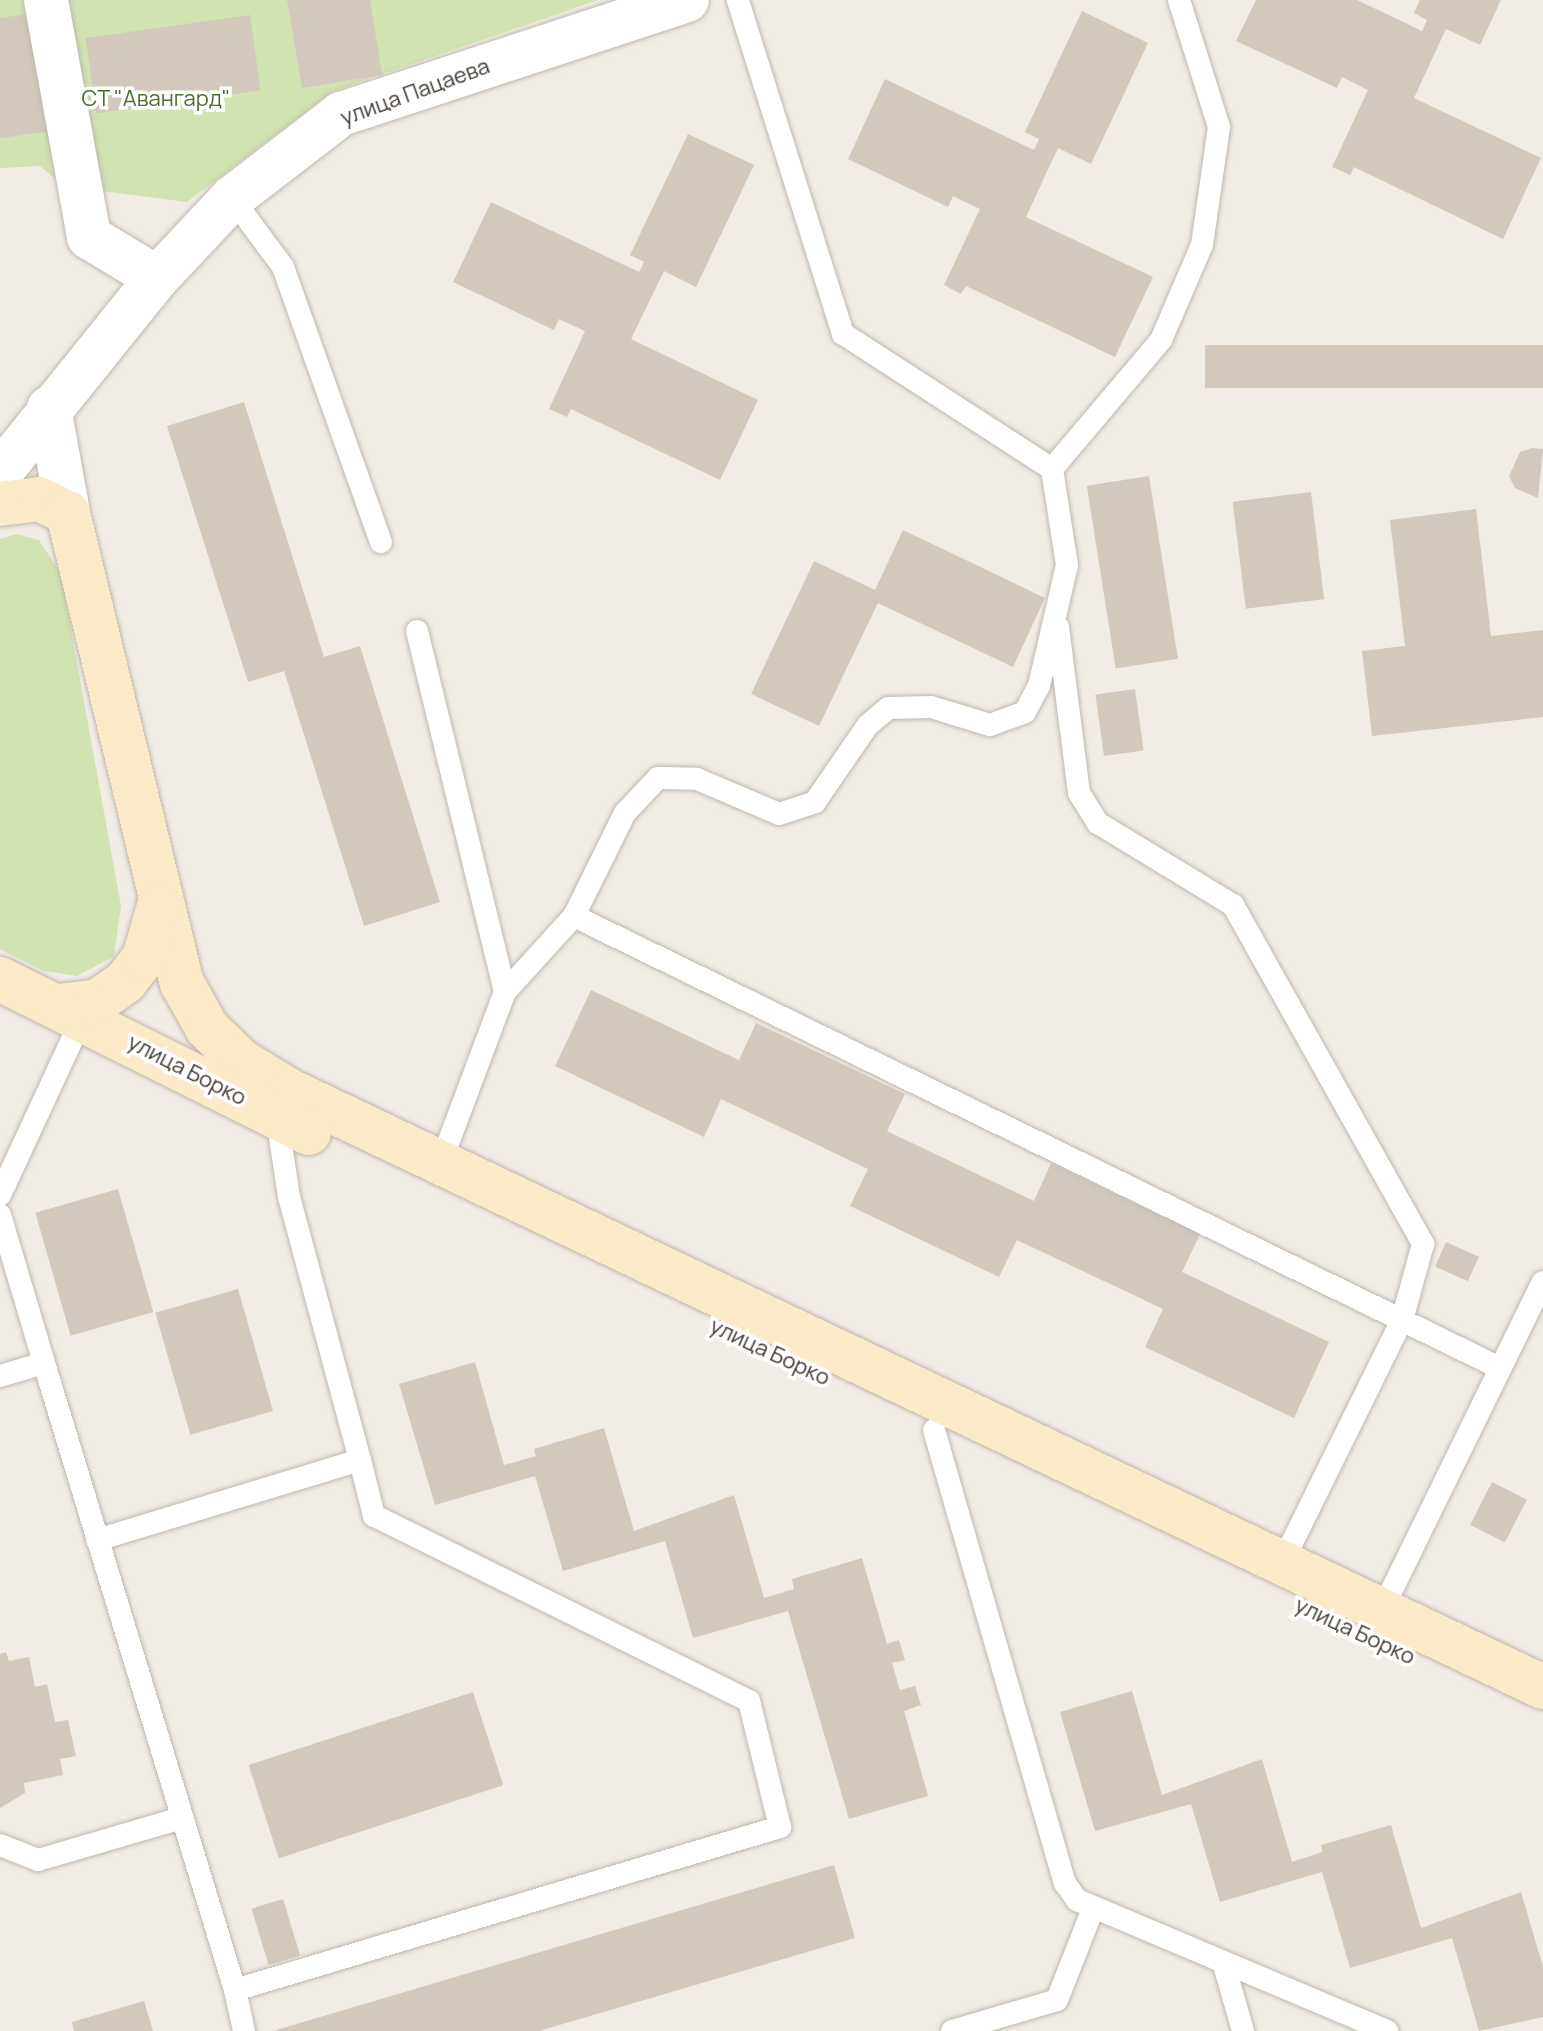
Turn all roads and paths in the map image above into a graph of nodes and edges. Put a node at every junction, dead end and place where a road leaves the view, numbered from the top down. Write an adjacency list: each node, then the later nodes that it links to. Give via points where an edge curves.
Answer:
1 (46, 0): 6 (street, via 89,237)
2 (687, 0): 5 (street, улица Пацаева, via 341,114)
3 (738, 0): 8 (lane, via 843,334)
4 (1179, 0): 8 (lane, via 1219,127 1202,245 1161,340)
5 (232, 198): 6 (street, улица Пацаева); 12 (lane, via 283,267)
6 (157, 278): 7 (street, улица Пацаева)
7 (49, 408): 9 (street, улица Пацаева); 11 (street)
8 (1052, 469): 13 (lane, via 1067,565)
9 (0, 473)
10 (0, 504): 11 (main road, via 39,499)
11 (68, 513): 15 (main road, улица Борко)
12 (381, 542)
13 (1057, 612): 16 (lane, via 1039,686 1025,712 990,725 931,707 888,708 868,725 815,802 779,814 697,779 658,778 625,813); 25 (lane, via 1079,793 1098,823 1233,905 1423,1244)
14 (417, 631): 18 (lane)
15 (159, 906): 19 (main road, via 144,958 125,982); 21 (main road, улица Борко, via 190,1004 241,1061 290,1091)
16 (574, 916): 18 (lane); 25 (lane)
17 (0, 979): 19 (main road, улица Борко)
18 (505, 992): 21 (lane)
19 (70, 1012): 20 (main road, улица Борко); 22 (lane)
20 (277, 1118): 29 (main road, улица Борко); 30 (lane, via 289,1197)
21 (441, 1162): 32 (main road, улица Борко)
22 (0, 1195)
23 (0, 1215): 26 (lane)
24 (1543, 1282): 27 (lane)
25 (1402, 1320): 27 (lane); 32 (lane)
26 (44, 1363): 28 (lane); 31 (lane)
27 (1498, 1367): 33 (lane)
28 (0, 1376)
29 (934, 1430): 35 (main road, улица Борко); 38 (lane, via 1065,1883)
30 (360, 1460): 31 (lane); 40 (lane, via 374,1516 749,1701 780,1827)
31 (97, 1540): 36 (lane)
32 (1282, 1563): 33 (main road, улица Борко)
33 (1382, 1610): 34 (main road, улица Борко)
34 (1543, 1687)
35 (1543, 1720)
36 (182, 1818): 37 (lane, via 38,1860); 40 (lane)
37 (0, 1845)
38 (1092, 1911): 39 (lane); 42 (lane, via 1057,2000)
39 (1224, 1965): 43 (lane); 44 (lane)
40 (235, 1990): 41 (lane)
41 (244, 2031)
42 (952, 2031)
43 (1243, 2031)
44 (1387, 2031)

